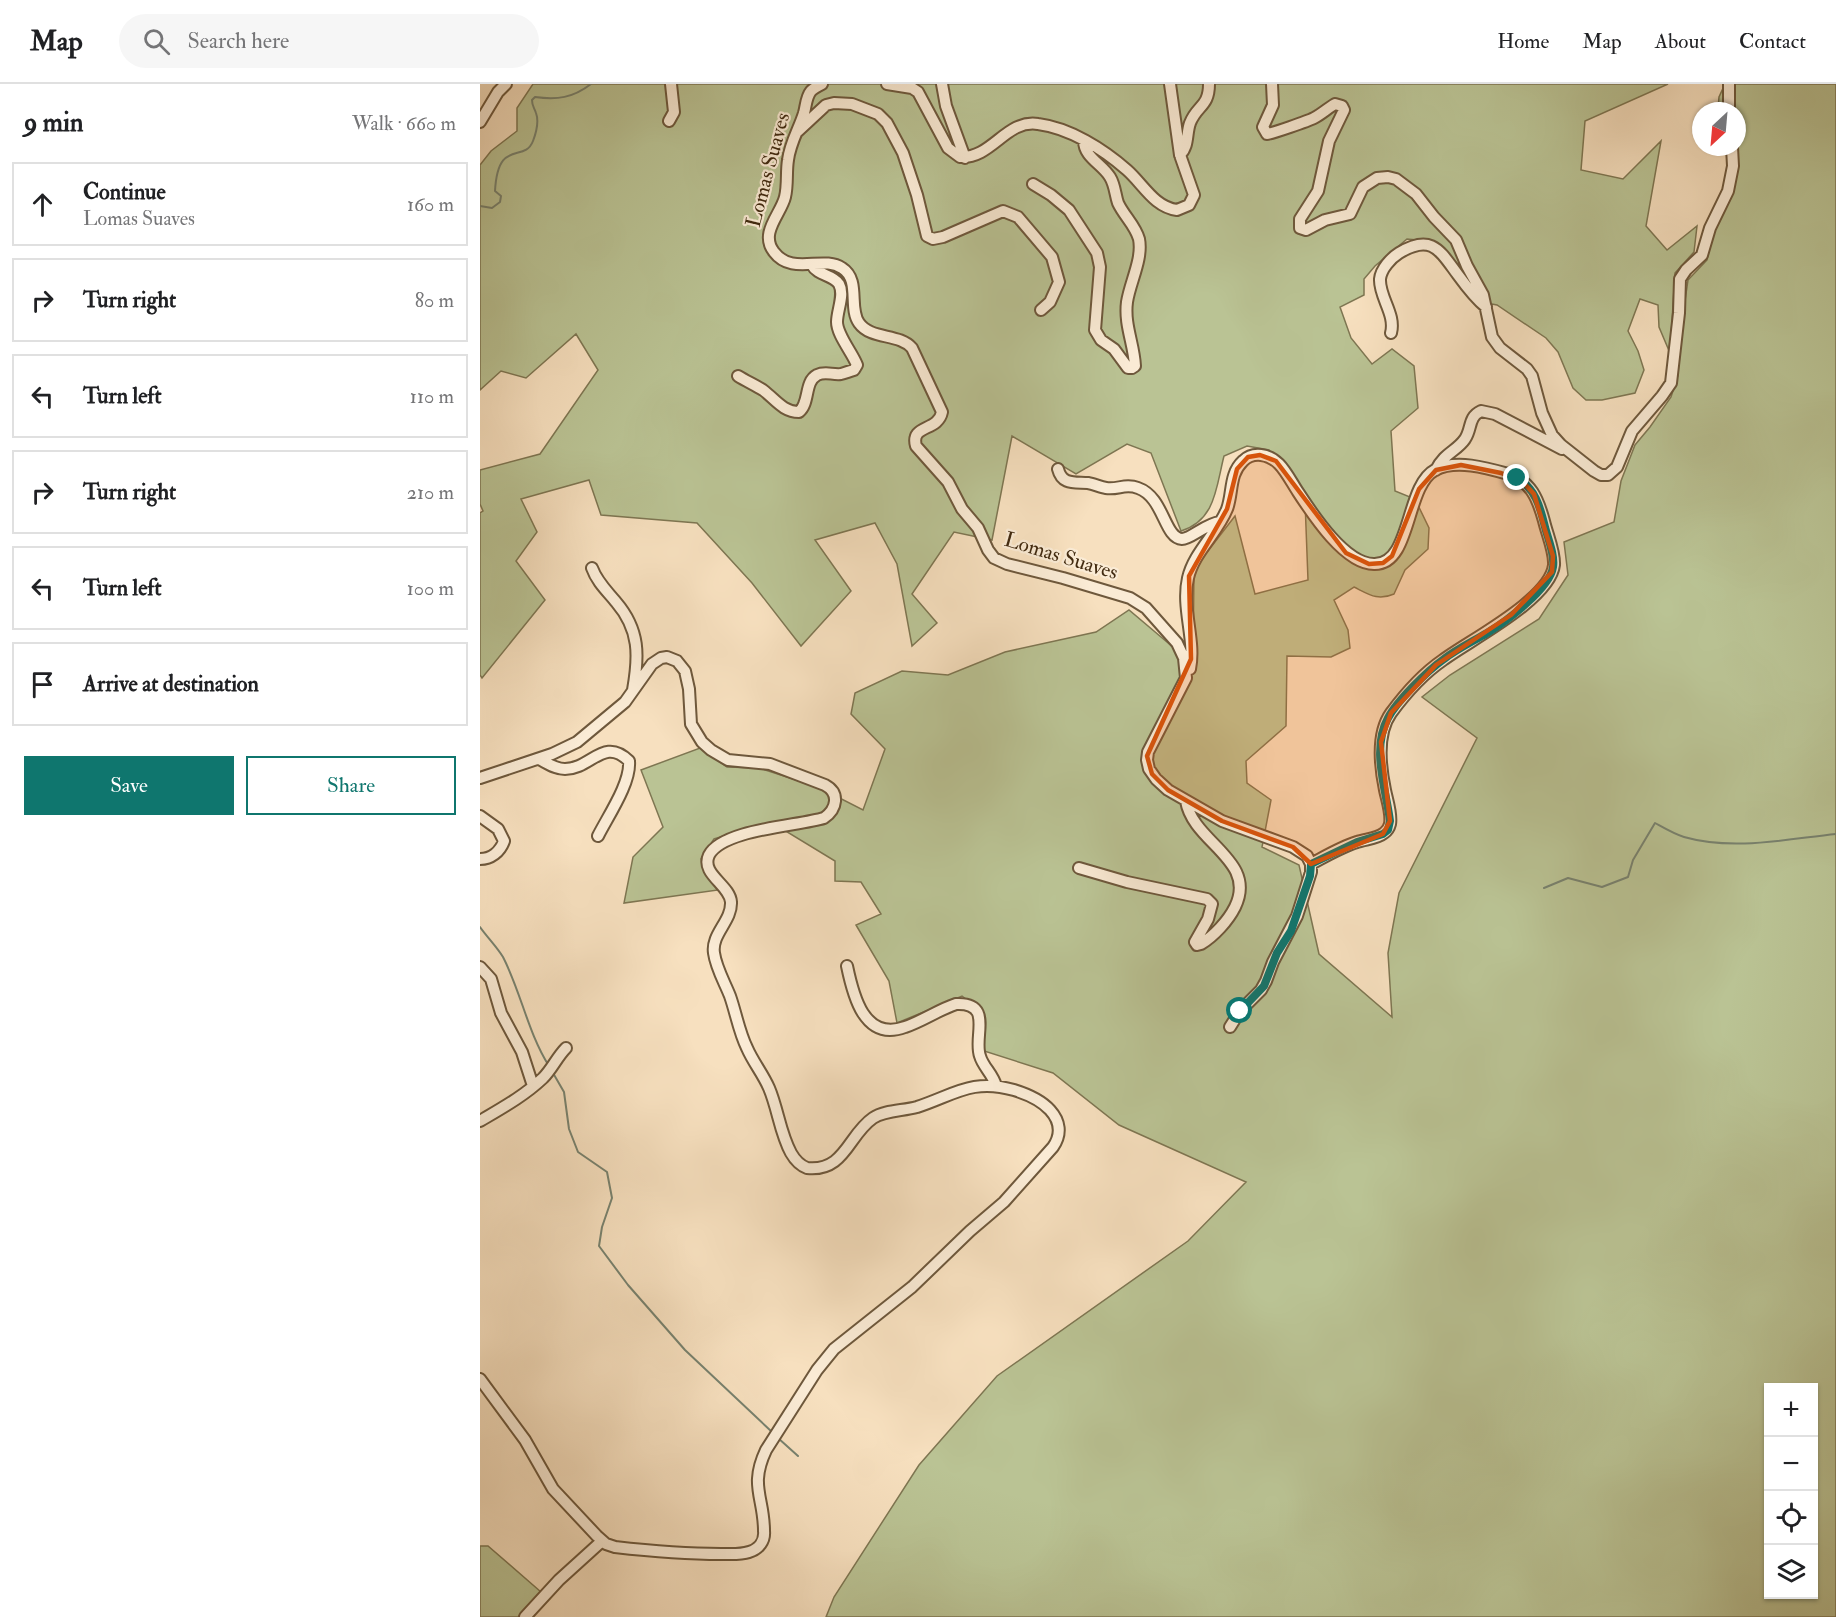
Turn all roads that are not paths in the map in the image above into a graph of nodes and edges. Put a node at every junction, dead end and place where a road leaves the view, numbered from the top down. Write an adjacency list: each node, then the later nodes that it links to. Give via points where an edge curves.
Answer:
1 (506, 84): 12 (street)
2 (671, 84): 11 (street, via 674,112)
3 (822, 84): 13 (street, Lomas Suaves, via 809,94)
4 (887, 84): 17 (street, via 918,92 948,148)
5 (942, 84): 17 (street)
6 (1170, 84): 15 (street)
7 (1209, 84): 15 (street, via 1208,99 1191,121)
8 (1272, 84): 20 (street, via 1273,105 1263,127 1267,134 1312,119 1335,104 1344,110 1329,141 1318,191 1300,219 1300,228 1306,230 1350,214 1360,191 1373,179 1396,179 1416,194 1456,240)
9 (1729, 84): 10 (street)
10 (1729, 102)
11 (669, 121)
12 (480, 122)
13 (796, 133): 19 (street, Lomas Suaves, via 789,153 784,200 769,238 779,257); 21 (street, via 826,105 834,103 852,104 878,114 903,153 927,236 943,237 1003,211 1018,217 1046,249 1059,282 1050,302)
14 (1084, 141): 15 (street, via 1128,171 1173,210 1186,207 1194,198); 17 (street, via 1057,129 1026,123 1016,126 983,152); 18 (street, via 1088,154 1110,177 1118,203 1139,240 1126,312 1135,366 1132,368 1096,334 1100,267 1097,253 1070,210)
15 (1180, 155)
16 (1732, 156): 24 (street, via 1728,191 1702,255 1680,279 1671,383 1632,431 1617,467 1608,475 1598,473)
17 (965, 158)
18 (1033, 184)
19 (812, 265): 23 (street, via 838,283 839,333 852,352 857,365 854,370 815,376 799,412 784,408); 29 (street, Lomas Suaves, via 836,266 846,271 853,285 860,324 867,330 903,340 912,348 942,412 937,423 917,433 916,446 948,482 991,555 1007,564 1137,601 1177,643 1184,658)
20 (1486, 307): 22 (street, via 1438,249 1416,244 1397,254 1380,277 1392,321); 24 (street, via 1494,341 1532,376 1548,428)
21 (1041, 310)
22 (1391, 333)
23 (738, 376)
24 (1569, 452): 26 (street, via 1484,411 1473,416 1464,441 1445,456)
25 (1058, 469): 27 (street, via 1062,478 1073,484 1109,488 1125,485 1145,491 1156,500 1169,529 1180,539)
26 (1436, 470): 27 (street, via 1421,484 1396,550 1383,564 1363,563 1350,556 1316,517 1279,464 1264,456 1248,457 1237,469); 37 (street, via 1455,465 1478,467 1527,484 1539,505 1553,568 1523,605 1436,665 1391,712 1383,729 1381,750 1388,830)
27 (1220, 522): 29 (street, via 1198,555 1188,580 1191,659)
28 (592, 568): 30 (street, via 634,629)
29 (1186, 678): 33 (street, via 1149,748 1147,760 1156,779)
30 (632, 694): 31 (street, via 584,737); 44 (street, via 655,661 673,659 685,671 691,724 706,747 728,760 770,764 825,785 836,796 834,807 824,818 730,839 714,849 708,862 731,901 715,939 715,959 745,1043 768,1086 787,1145 797,1162 810,1169 834,1162 877,1116 919,1106 968,1087)
31 (539, 759): 32 (street); 35 (street, via 570,769 615,751 629,761 626,783)
32 (480, 778)
33 (1186, 801): 37 (street, via 1222,821 1293,847 1308,856); 38 (street, via 1193,818 1241,882 1233,910 1201,944 1195,942 1211,912 1212,904 1207,899)
34 (480, 816): 36 (street, via 498,829 504,841 493,856)
35 (598, 836)
36 (480, 859)
37 (1311, 864): 41 (street, via 1297,916 1266,981)
38 (1079, 868)
39 (847, 966): 44 (street, via 858,1008 883,1028 903,1028 956,1004 975,1009 980,1019 978,1053)
40 (480, 967): 43 (street, via 490,979)
41 (1230, 1027)
42 (566, 1048): 43 (street)
43 (533, 1086): 45 (street)
44 (996, 1086): 47 (street, via 1023,1092 1045,1105 1059,1126 1057,1141 1004,1202 903,1296 840,1344 822,1364 760,1463 757,1485 764,1534 759,1546 749,1552 699,1554 615,1547)
45 (480, 1121)
46 (480, 1379): 47 (street, via 525,1440 548,1483)
47 (602, 1541): 48 (street, via 558,1580)
48 (525, 1617)

